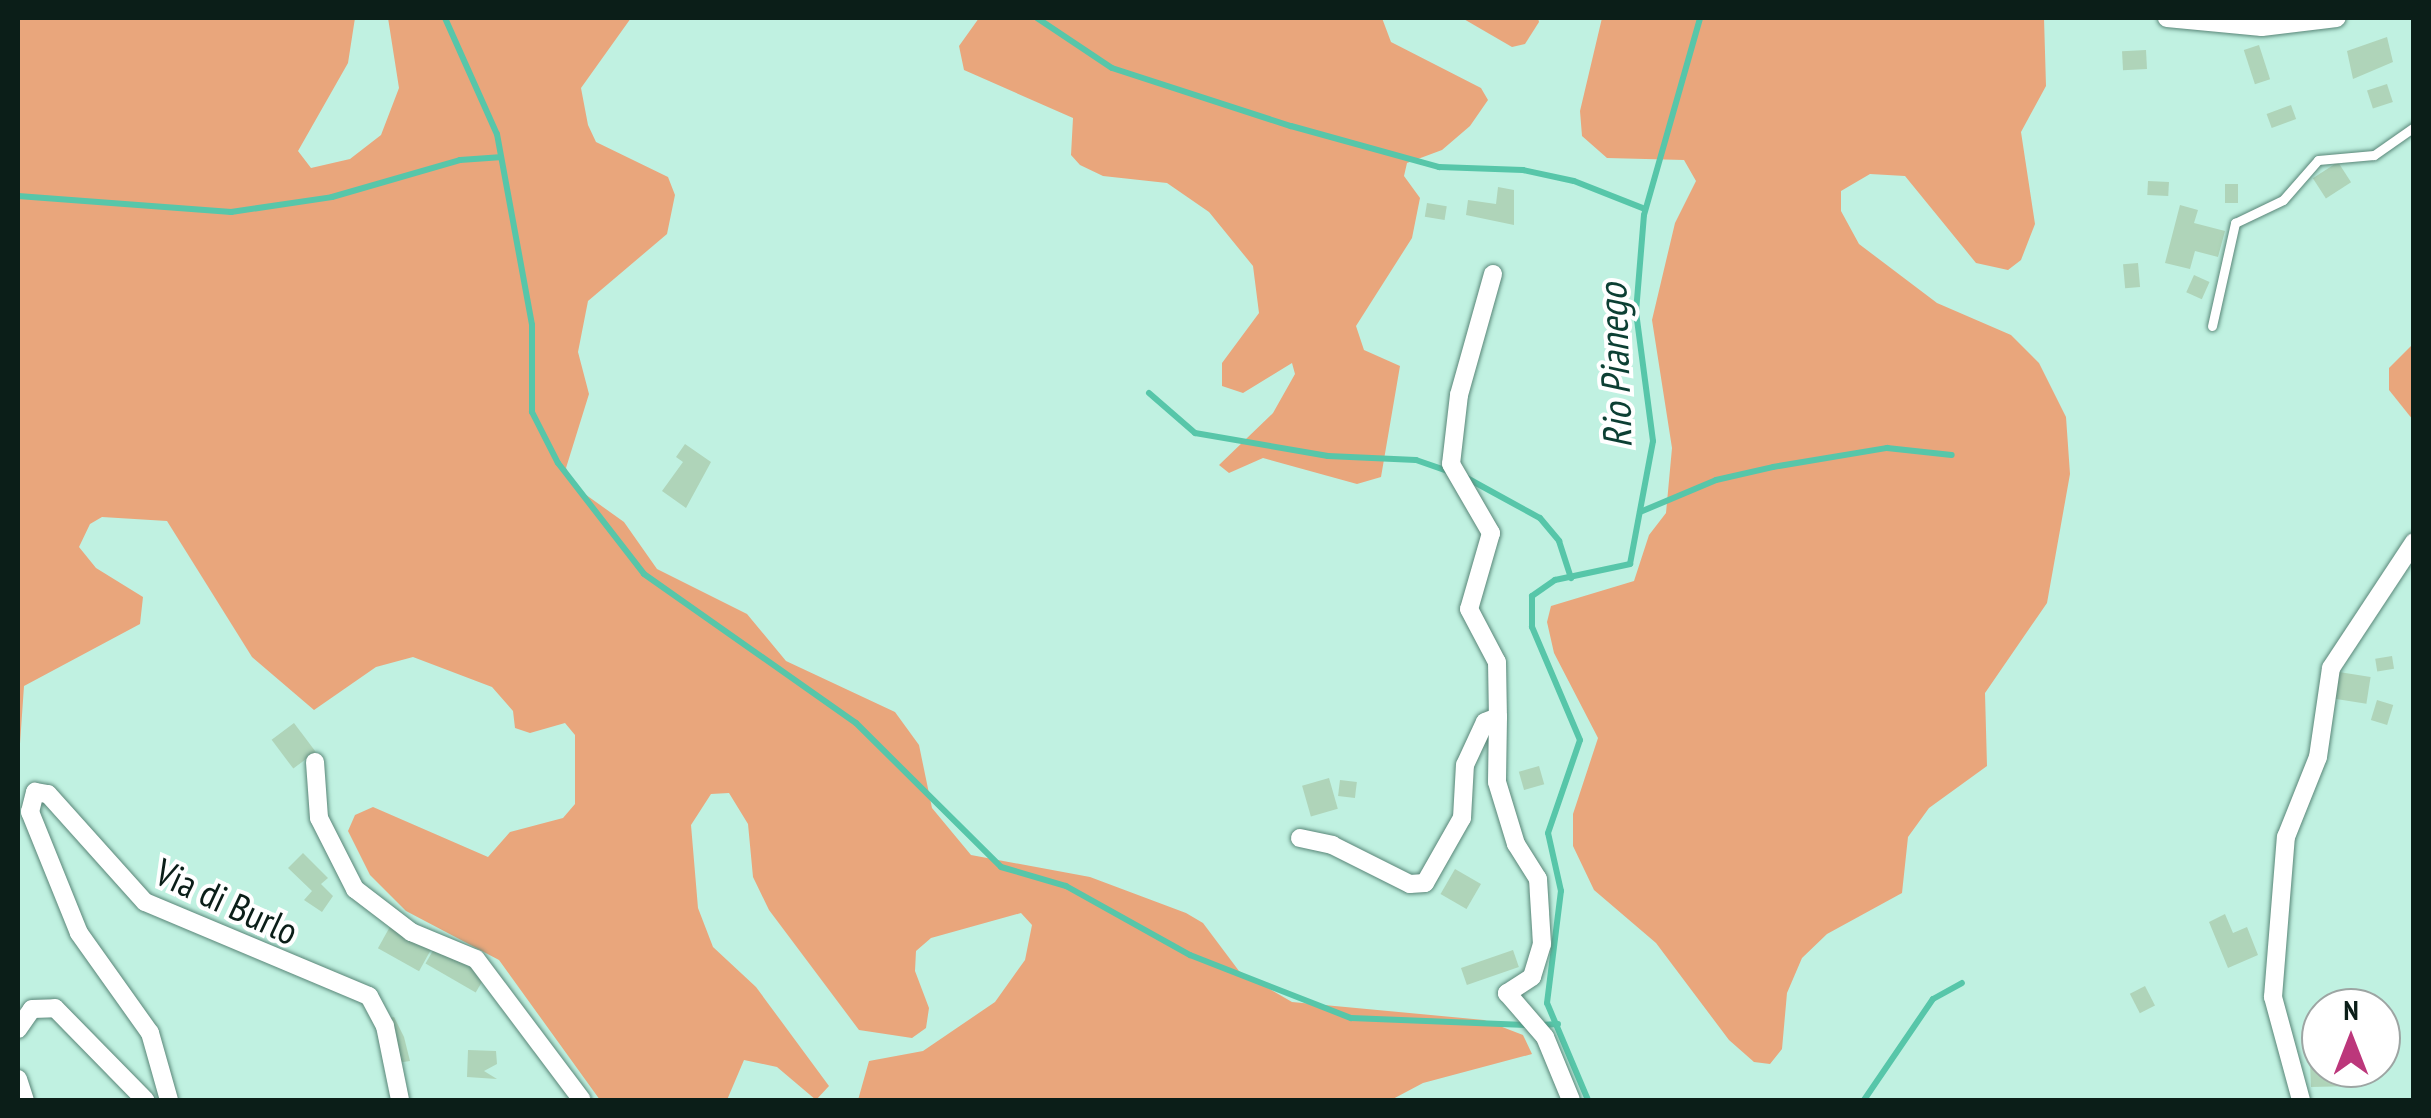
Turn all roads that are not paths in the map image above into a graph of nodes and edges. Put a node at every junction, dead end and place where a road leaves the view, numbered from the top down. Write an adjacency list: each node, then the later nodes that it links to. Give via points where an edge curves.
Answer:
1 (2168, 18): 2 (street, via 2262,27)
2 (2336, 18)
3 (2414, 127): 5 (lane, via 2374,155 2318,160 2296,190 2236,223)
4 (1493, 274): 7 (street, via 1459,395 1451,464 1491,533 1469,610 1498,662)
5 (2212, 326)
6 (2414, 542): 11 (street, via 2331,668 2318,757 2286,837)
7 (1498, 716): 9 (street, via 1486,722 1465,765 1462,818 1425,882 1410,884 1332,845); 19 (street, via 1502,803 1538,878 1542,958 1507,993 1530,1017)
8 (315, 762): 18 (street, Via di Burlo, via 319,818 355,890 411,932 476,959)
9 (1300, 838)
10 (2264, 964): 11 (lane)
11 (2273, 997): 20 (street)
12 (18, 1029): 15 (street, via 32,1009 55,1008)
13 (18, 1080): 14 (street)
14 (25, 1100)
15 (145, 1100)
16 (169, 1100): 17 (street, Via di Burlo, via 150,1033 79,933 30,812 36,792 54,800 144,902 369,996 385,1026)
17 (400, 1100)
18 (582, 1100)
19 (1570, 1100)
20 (2301, 1100)

